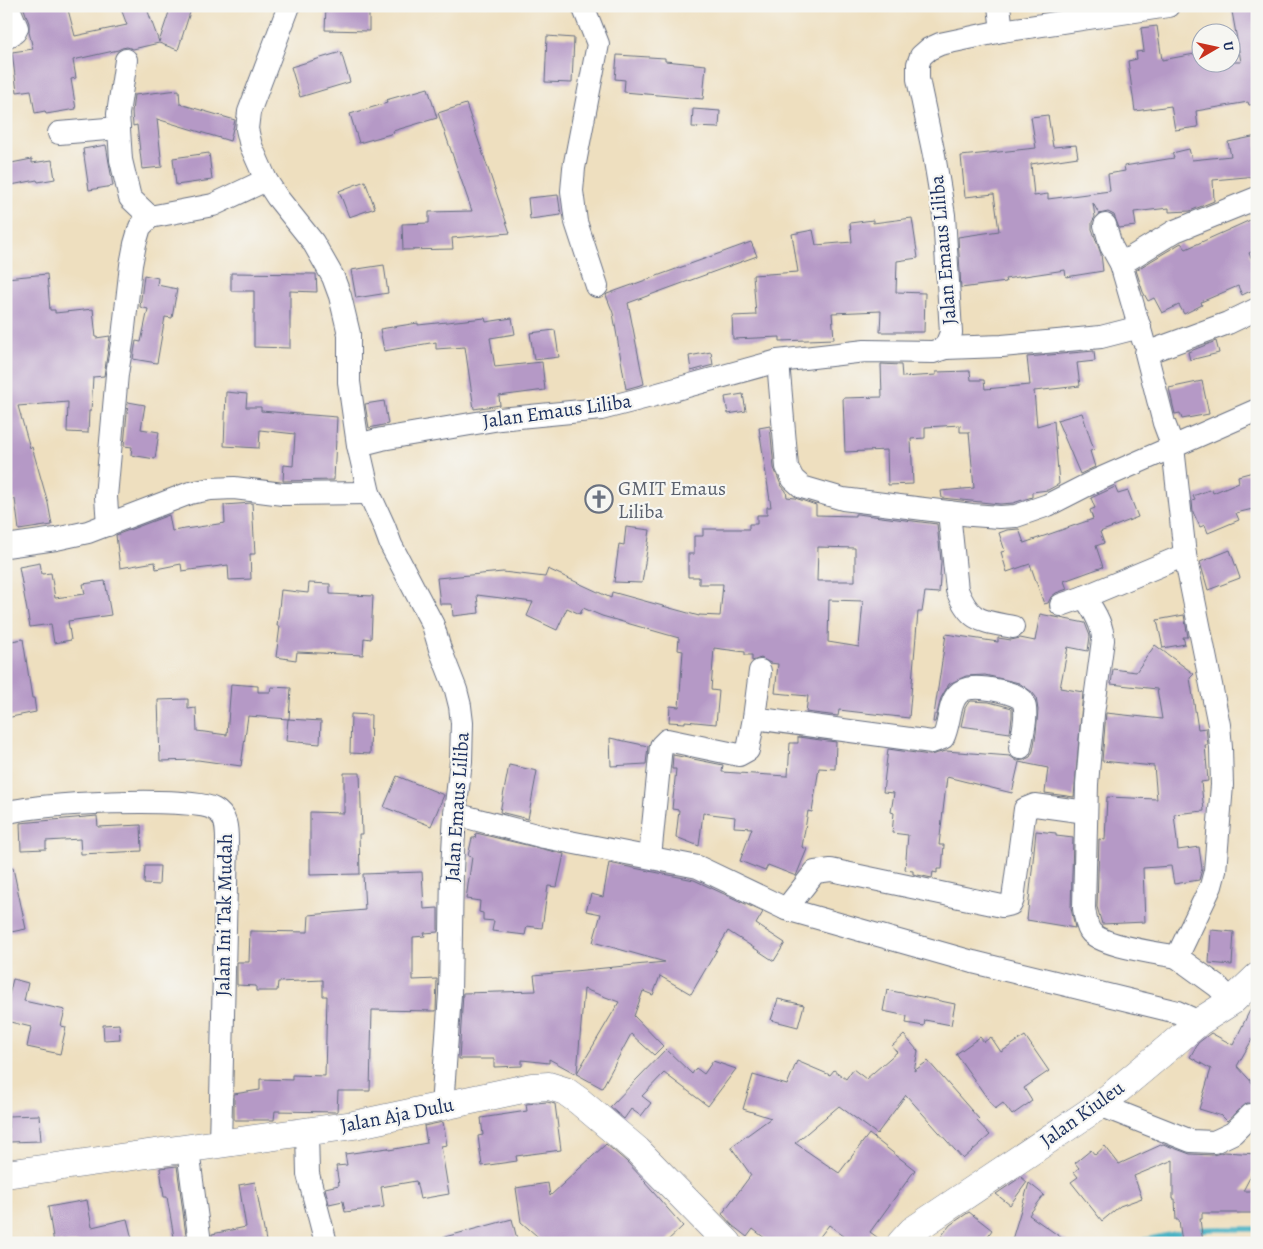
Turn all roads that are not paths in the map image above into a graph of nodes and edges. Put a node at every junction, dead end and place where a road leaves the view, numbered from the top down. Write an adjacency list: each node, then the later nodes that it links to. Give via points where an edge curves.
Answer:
1 (8, 6): 7 (street, via 17,28)
2 (289, 6): 11 (street, via 249,112 246,129)
3 (583, 6): 16 (street, via 598,44 572,191 576,222)
4 (999, 6): 6 (street)
5 (1168, 6): 6 (street, Jalan Emaus Liliba)
6 (1002, 31): 19 (street, Jalan Emaus Liliba, via 940,44 921,56 918,64 918,79 944,215 951,333)
7 (6, 38)
8 (126, 60): 9 (street)
9 (119, 128): 10 (street); 13 (street, via 121,160 130,198)
10 (59, 133)
11 (266, 180): 13 (street, via 213,205); 23 (street, via 313,242 340,296 349,334 349,382)
12 (1257, 198): 15 (street, via 1175,231)
13 (150, 217): 27 (street, via 140,227 131,265 106,497)
14 (1105, 225): 15 (street)
15 (1121, 264): 18 (street)
16 (597, 286)
17 (1257, 309): 20 (street)
18 (1140, 327): 19 (street, via 1101,336); 20 (street)
19 (945, 348): 21 (street, Jalan Emaus Liliba, via 933,352 865,351)
20 (1146, 354): 24 (street)
21 (778, 361): 23 (street, Jalan Emaus Liliba, via 601,409 500,419); 26 (street, via 788,467 793,479 802,487 843,499)
22 (1257, 410): 24 (street)
23 (358, 445): 25 (street, Jalan Emaus Liliba)
24 (1173, 447): 26 (street, via 1030,512 1000,517); 29 (street)
25 (369, 493): 27 (street, via 283,494 234,488 211,489); 38 (street, Jalan Emaus Liliba, via 391,545 433,625 460,706 461,762)
26 (948, 512): 32 (street, via 960,598 976,618)
27 (108, 525): 28 (street, via 56,539)
28 (6, 546)
29 (1185, 555): 30 (street); 41 (street, via 1219,725 1222,786 1214,878)
30 (1084, 597): 31 (street); 36 (street, via 1103,634)
31 (1061, 605)
32 (1013, 627)
33 (760, 671): 34 (street)
34 (754, 718): 35 (street, via 932,742 943,738 948,730 957,695 971,688 1001,691 1023,700 1026,712); 39 (street, via 748,750 739,755 667,740 663,742)
35 (1020, 748)
36 (1086, 812): 40 (street, via 1035,805 1026,808 1011,904 1002,906 831,870 815,872); 41 (street, via 1084,908 1089,930 1100,939)
37 (6, 813): 49 (street, Jalan Ini Tak Mudah, via 16,809 73,804 159,802 205,806 224,817 227,842)
38 (455, 814): 39 (street, via 544,837); 46 (street, Jalan Emaus Liliba, via 450,994)
39 (650, 857): 40 (street, via 698,867)
40 (786, 909): 44 (street, via 973,962 1177,1012)
41 (1177, 957): 43 (street, via 1217,986)
42 (1257, 977): 43 (street, Jalan Kiuleu)
43 (1232, 1002): 44 (street, Jalan Kiuleu)
44 (1199, 1022): 45 (street, Jalan Kiuleu)
45 (1100, 1104): 47 (street, via 1191,1141 1214,1142 1233,1133); 55 (street, Jalan Kiuleu, via 912,1231)
46 (442, 1107): 48 (street, Jalan Aja Dulu); 54 (street, Jalan Aja Dulu, via 532,1087 549,1086 565,1091 637,1150)
47 (1251, 1115)
48 (307, 1131): 49 (street, Jalan Aja Dulu); 53 (street, via 308,1174)
49 (220, 1144): 50 (street, Jalan Aja Dulu)
50 (188, 1150): 51 (street, Jalan Aja Dulu); 52 (street)
51 (6, 1174)
52 (200, 1243)
53 (326, 1243)
54 (728, 1243)
55 (901, 1243)

